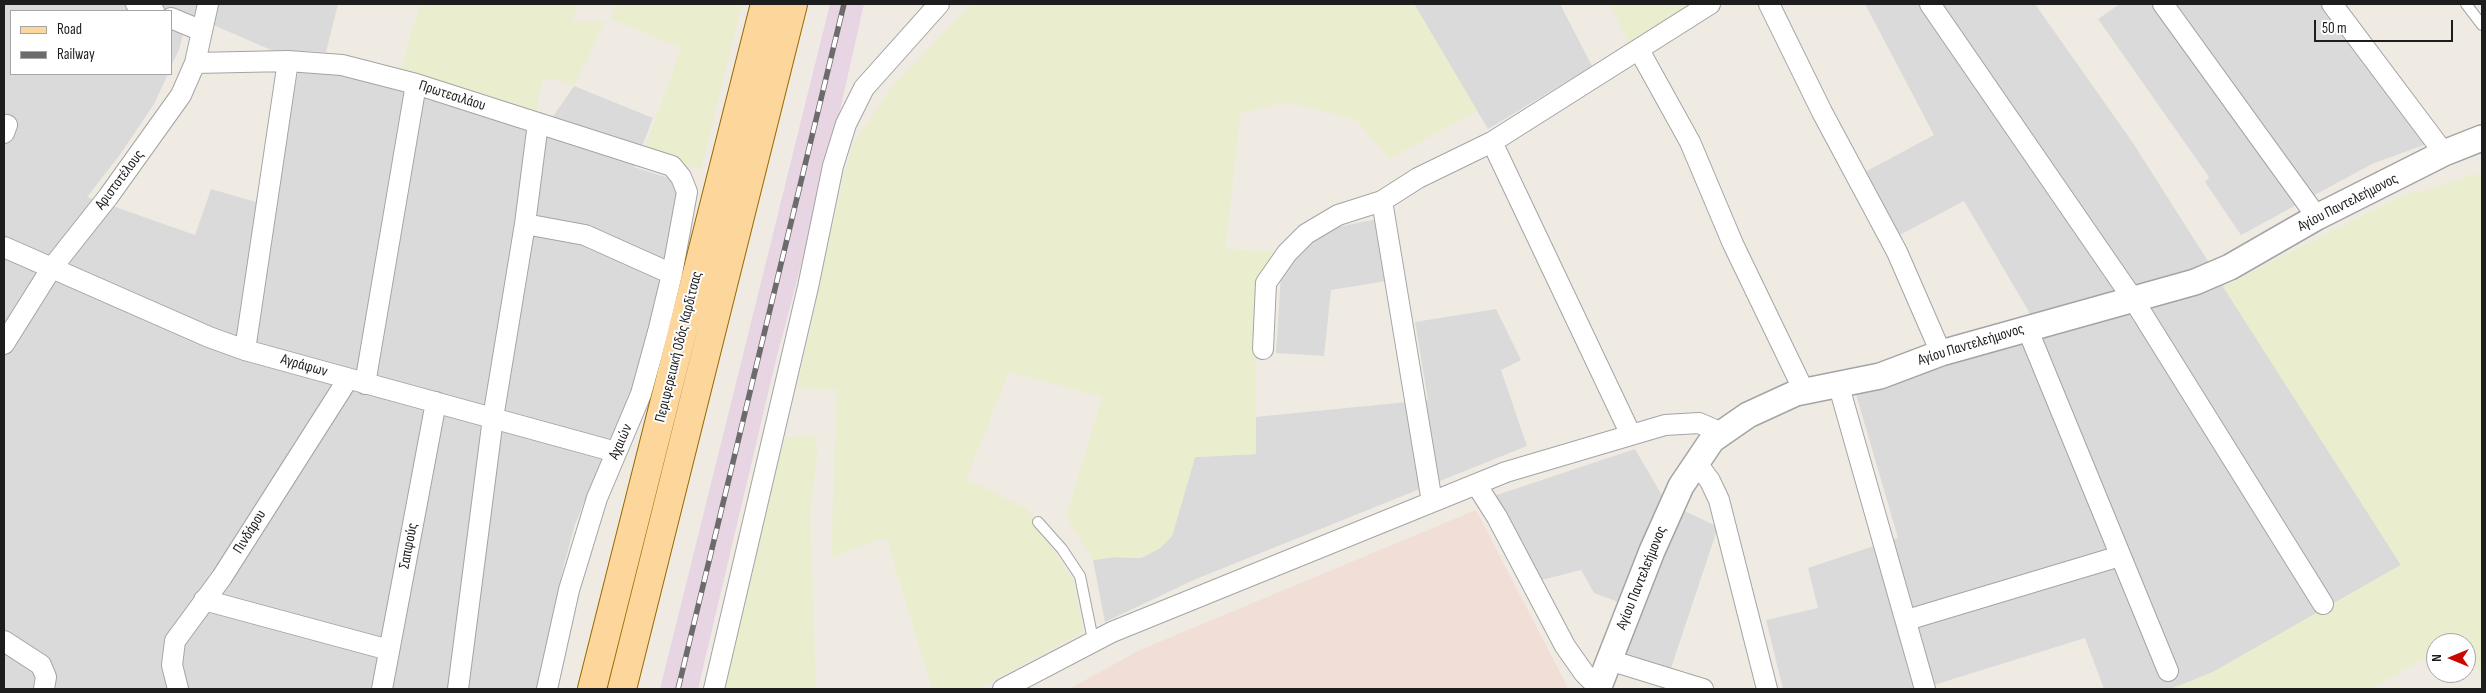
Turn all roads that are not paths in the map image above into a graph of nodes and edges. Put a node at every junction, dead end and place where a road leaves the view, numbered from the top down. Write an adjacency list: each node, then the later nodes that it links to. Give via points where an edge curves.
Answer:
1 (136, 4): 12 (street)
2 (208, 4): 15 (street, Αριστοτέλους)
3 (765, 4): 64 (main road, Περιφερειακή Οδός Καρδίτσας)
4 (793, 4): 65 (main road, Περιφερειακή Οδός Καρδίτσας)
5 (939, 4): 66 (street, via 864,88 846,124 833,166)
6 (1710, 4): 16 (street)
7 (1769, 4): 36 (street, via 1822,112 1898,252)
8 (1930, 4): 31 (street)
9 (2163, 4): 26 (street)
10 (2332, 4): 23 (street)
11 (2466, 4): 14 (lane)
12 (151, 10)
13 (172, 18): 15 (street)
14 (2482, 25)
15 (202, 31): 18 (street, Αριστοτέλους)
16 (1639, 50): 22 (street); 39 (street, via 1690,142 1733,244)
17 (288, 61): 18 (street, Πρωτεσιλάου); 19 (street, Πρωτεσιλάου, via 342,65); 35 (street)
18 (195, 63): 29 (street, Αριστοτέλους, via 181,95 157,130)
19 (416, 84): 20 (street, Πρωτεσιλάου); 37 (street)
20 (538, 123): 24 (street, Πρωτεσιλάου, via 672,166); 27 (street)
21 (2482, 138): 23 (street, Αγίου Παντελεήμονος)
22 (1492, 142): 25 (street, via 1418,178); 43 (street)
23 (2444, 153): 26 (street, Αγίου Παντελεήμονος)
24 (687, 192): 30 (street, Αχαιών)
25 (1382, 201): 34 (street, via 1350,210 1321,224 1287,253 1266,283); 47 (street)
26 (2317, 217): 31 (street, Αγίου Παντελεήμονος, via 2214,274)
27 (525, 224): 30 (street, via 584,235); 41 (street)
28 (4, 247): 29 (street, Αγράφων)
29 (51, 269): 33 (street, Αριστοτέλους); 35 (street, Αγράφων)
30 (672, 274): 44 (street, Αχαιών, via 641,394)
31 (2134, 299): 32 (street, Αγίου Παντελεήμονος); 51 (street)
32 (2027, 328): 36 (street, Αγίου Παντελεήμονος); 49 (street)
33 (4, 344)
34 (1263, 349)
35 (245, 350): 37 (street, Αγράφων)
36 (1941, 353): 38 (street, Αγίου Παντελεήμονος, via 1880,376)
37 (357, 381): 40 (street, Αγράφων); 50 (street, Πινδάρου)
38 (1838, 383): 39 (street, Αγίου Παντελεήμονος); 52 (street)
39 (1804, 391): 42 (street, Αγίου Παντελεήμονος, via 1760,408)
40 (436, 402): 41 (street, Αγράφων); 55 (street, Σαπφούς)
41 (493, 418): 44 (street, Αγράφων); 62 (street)
42 (1722, 433): 43 (street, via 1707,425 1689,422); 45 (street, Αγίου Παντελεήμονος, via 1712,440)
43 (1631, 435): 46 (street)
44 (616, 452): 63 (street, Αχαιών, via 569,590)
45 (1696, 462): 56 (street, Αγίου Παντελεήμονος, via 1674,498); 69 (street, via 1719,500)
46 (1476, 484): 47 (street); 58 (street, via 1497,517 1565,646)
47 (1432, 502): 53 (street, via 1204,592)
48 (1038, 522): 53 (lane, via 1080,576)
49 (2120, 556): 52 (street); 57 (street)
50 (204, 600): 55 (street); 60 (street, Πινδάρου, via 172,648)
51 (2322, 604)
52 (1907, 620): 70 (street)
53 (1093, 640): 67 (street)
54 (4, 641): 59 (street, via 41,665 46,678)
55 (389, 650): 61 (street, Σαπφούς)
56 (1609, 660): 58 (street, Αγίου Παντελεήμονος); 68 (street)
57 (2168, 671)
58 (1598, 688)
59 (44, 689)
60 (178, 689)
61 (382, 689)
62 (458, 689)
63 (547, 689)
64 (592, 689)
65 (622, 689)
66 (714, 689)
67 (1003, 689)
68 (1703, 689)
69 (1767, 689)
70 (1925, 689)

